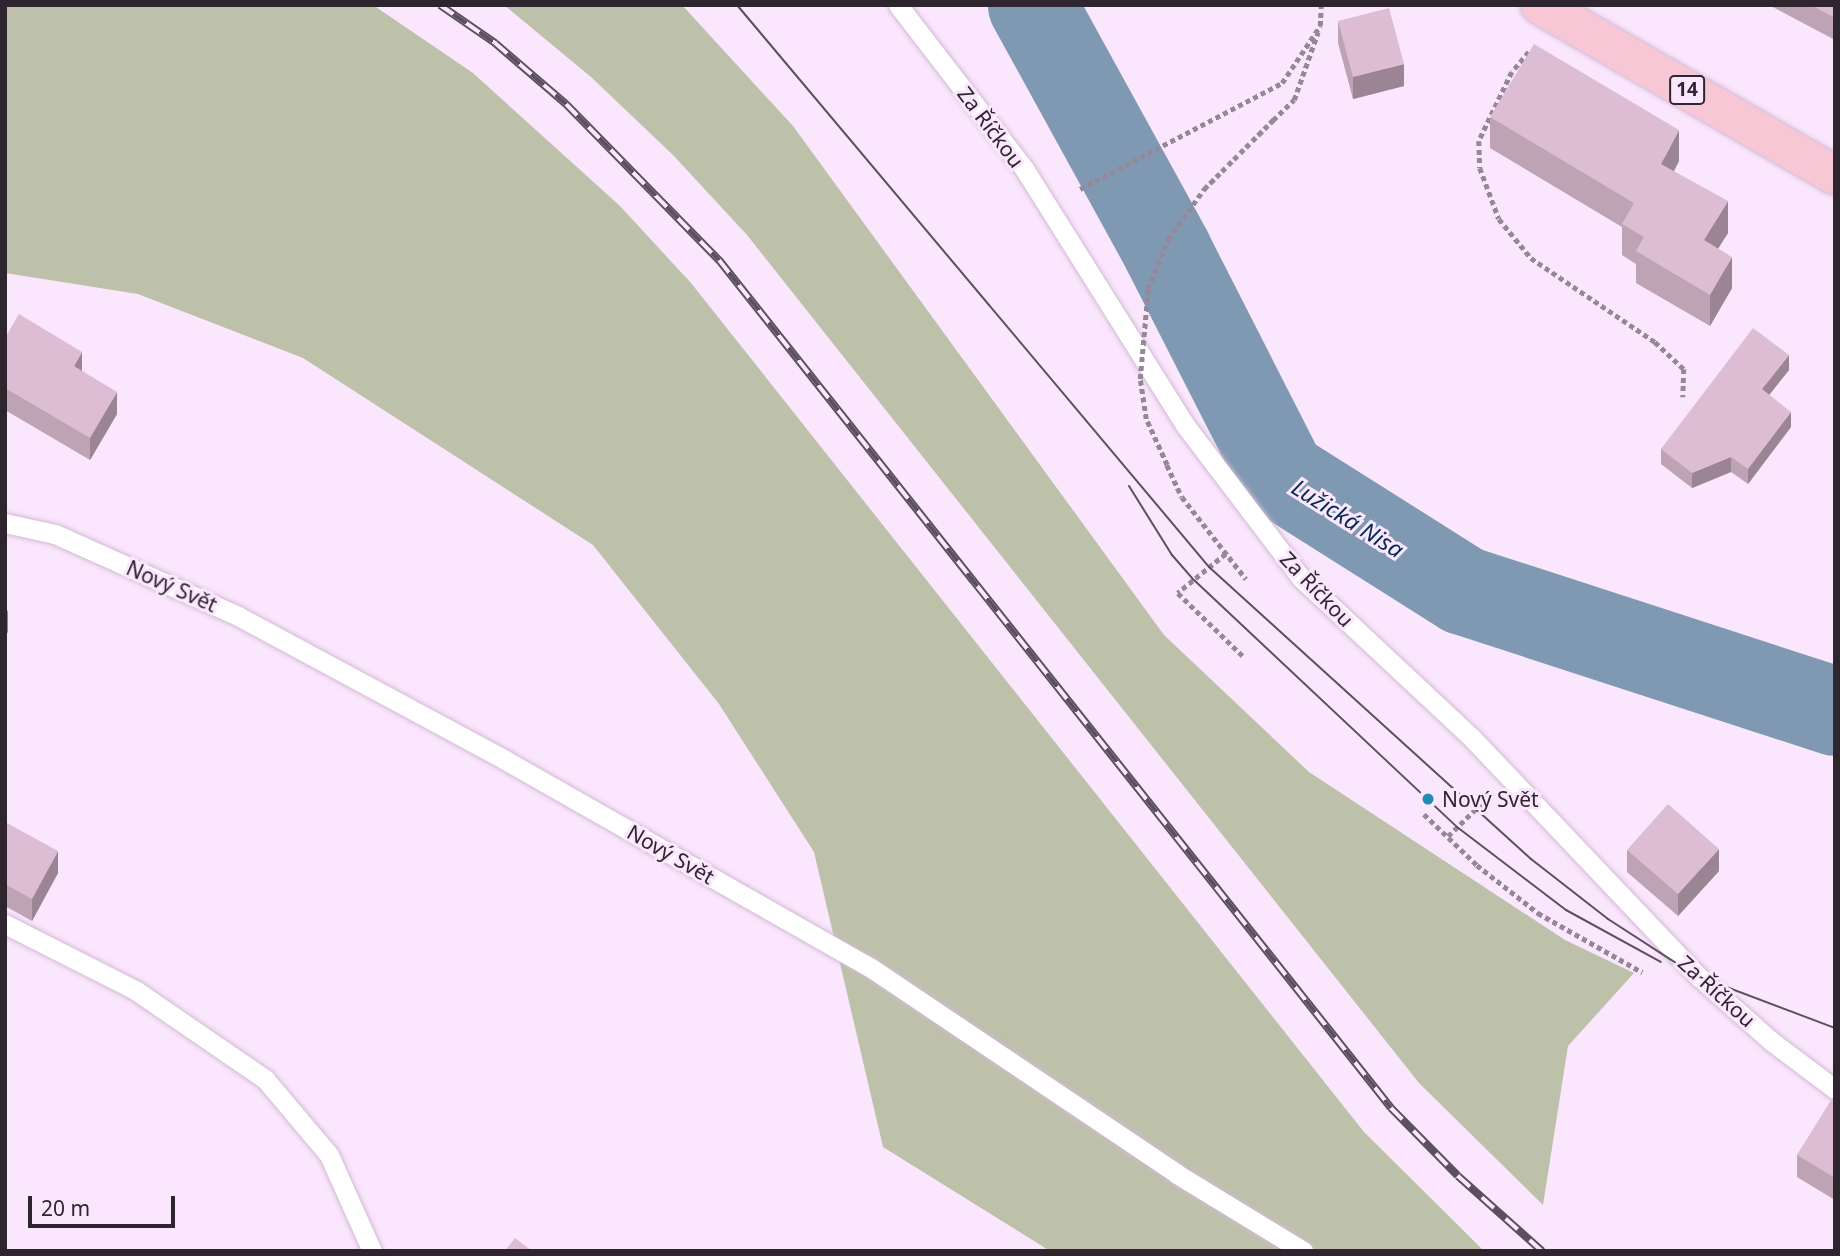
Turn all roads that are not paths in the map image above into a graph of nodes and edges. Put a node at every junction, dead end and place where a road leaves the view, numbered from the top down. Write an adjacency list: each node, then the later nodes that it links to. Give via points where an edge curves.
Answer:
1 (898, 5): 6 (lane, Za Říčkou, via 1024,170 1185,425 1301,578 1472,738 1699,977 1771,1041)
2 (1549, 11): 3 (main road, 14)
3 (1835, 175)
4 (5, 523): 8 (lane, Nový Svět, via 55,534 238,616 517,767 872,968 1177,1174)
5 (5, 924): 7 (lane, via 135,990 265,1079 329,1156)
6 (1835, 1089)
7 (372, 1251)
8 (1303, 1251)

